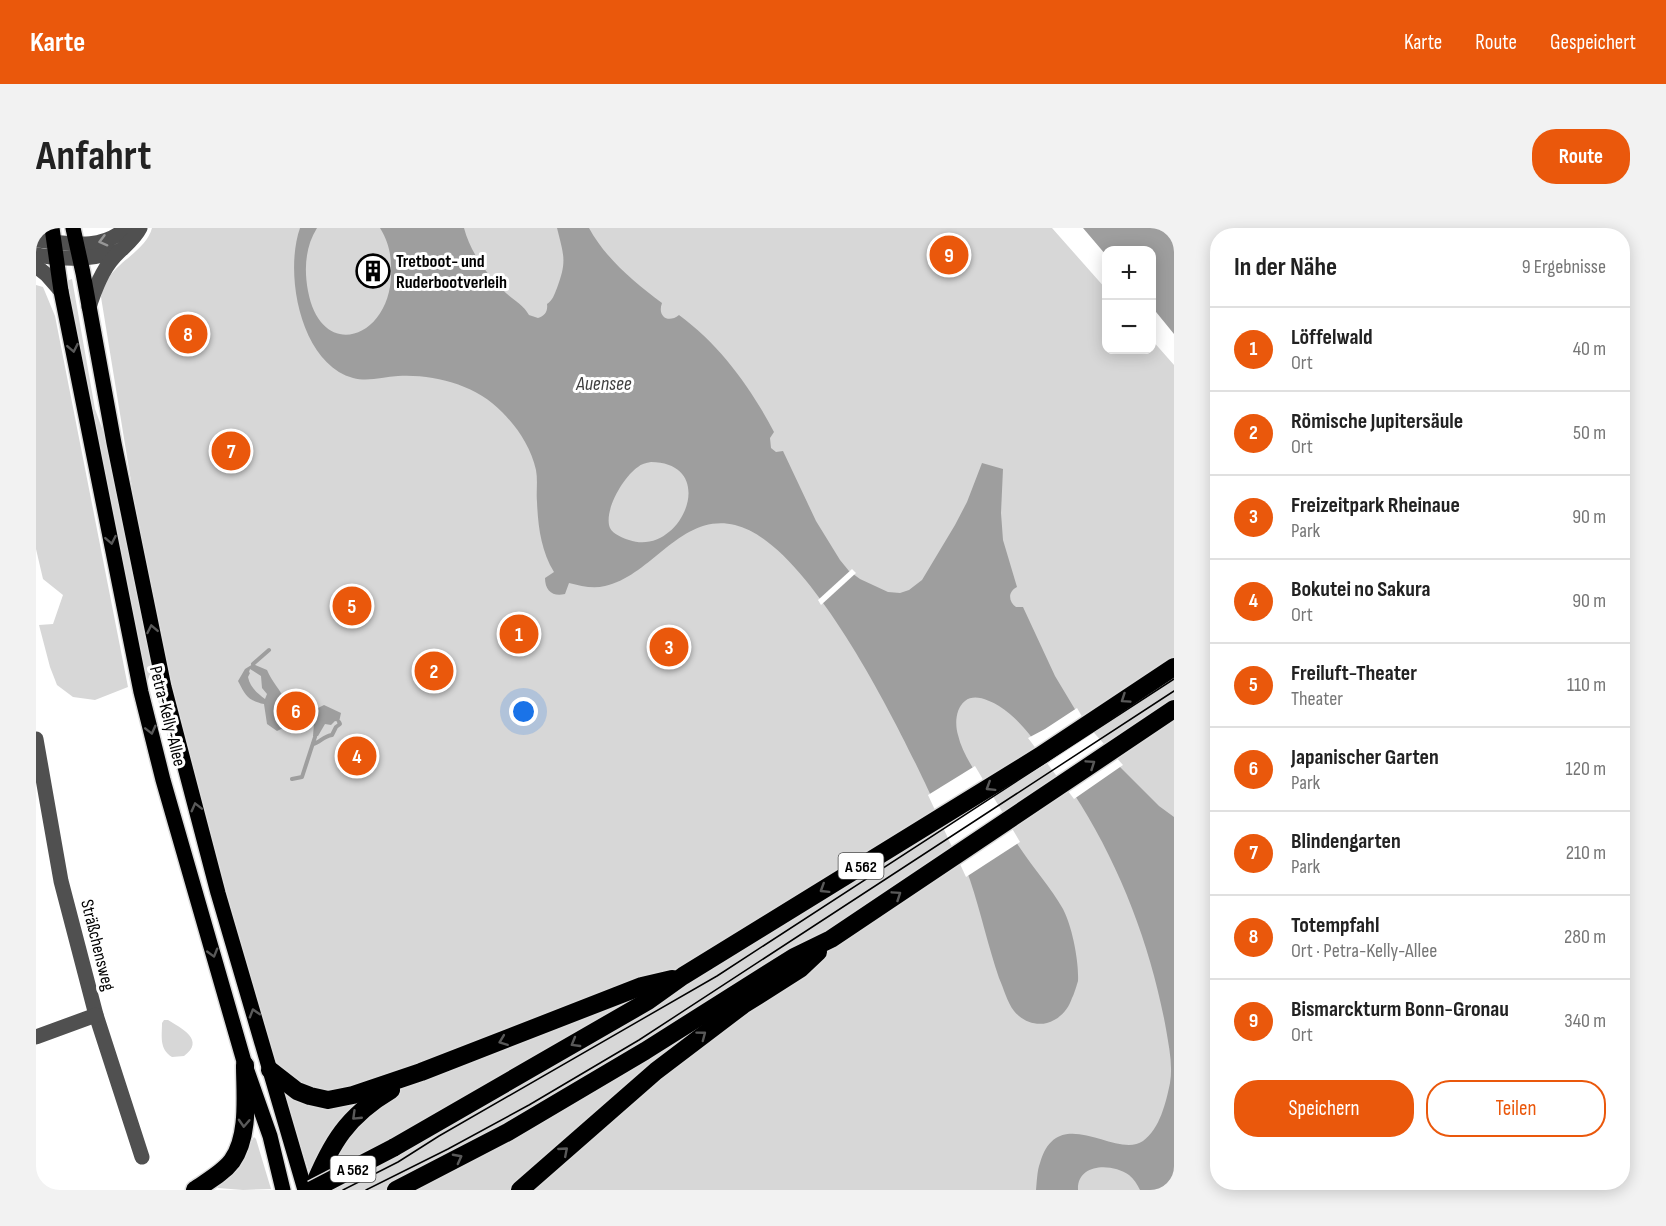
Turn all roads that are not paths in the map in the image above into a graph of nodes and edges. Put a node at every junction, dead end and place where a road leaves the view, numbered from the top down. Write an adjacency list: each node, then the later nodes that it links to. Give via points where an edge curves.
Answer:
1 (73, 228): 6 (main road, Petra-Kelly-Allee)
2 (126, 228): 6 (street, one-way to 6, via 113,239)
3 (141, 228): 7 (street, via 132,242)
4 (53, 235): 5 (street); 6 (street); 9 (main road, Petra-Kelly-Allee)
5 (36, 240)
6 (78, 251): 7 (street, via 93,258); 9 (street); 12 (main road, Petra-Kelly-Allee)
7 (119, 251): 12 (street, via 100,278)
8 (36, 255): 9 (street)
9 (57, 258): 11 (main road, Petra-Kelly-Allee)
10 (36, 266): 11 (street)
11 (62, 291): 20 (main road, Petra-Kelly-Allee, one-way to 20, via 141,692)
12 (89, 307): 21 (main road, Petra-Kelly-Allee, one-way to 12, via 218,894 164,687)
13 (1174, 667): 17 (highway, A 562, one-way to 17, via 1040,756)
14 (1174, 709): 16 (highway, A 562, one-way to 14)
15 (36, 739): 18 (street, Sträßchensweg, via 61,881)
16 (831, 939): 24 (highway, A 562, one-way to 16, via 508,1131 794,957); 29 (highway, one-way to 16, via 656,1071 743,1005 801,969)
17 (683, 976): 22 (highway, one-way to 22, via 642,986); 28 (highway, A 562, one-way to 28, bridge, via 626,1014)
18 (96, 1016): 19 (street); 23 (street, Sträßchensweg)
19 (36, 1037)
20 (245, 1065): 25 (highway, one-way to 25, via 244,1131 240,1147 219,1174); 26 (main road, Petra-Kelly-Allee, via 270,1136)
21 (270, 1070): 22 (highway, via 297,1091 328,1100); 27 (main road, Petra-Kelly-Allee)
22 (422, 1072): 28 (highway, one-way to 28, via 368,1104 347,1124)
23 (142, 1157)
24 (401, 1188)
25 (195, 1190)
26 (282, 1190)
27 (305, 1190)
28 (312, 1190)
29 (520, 1190)

